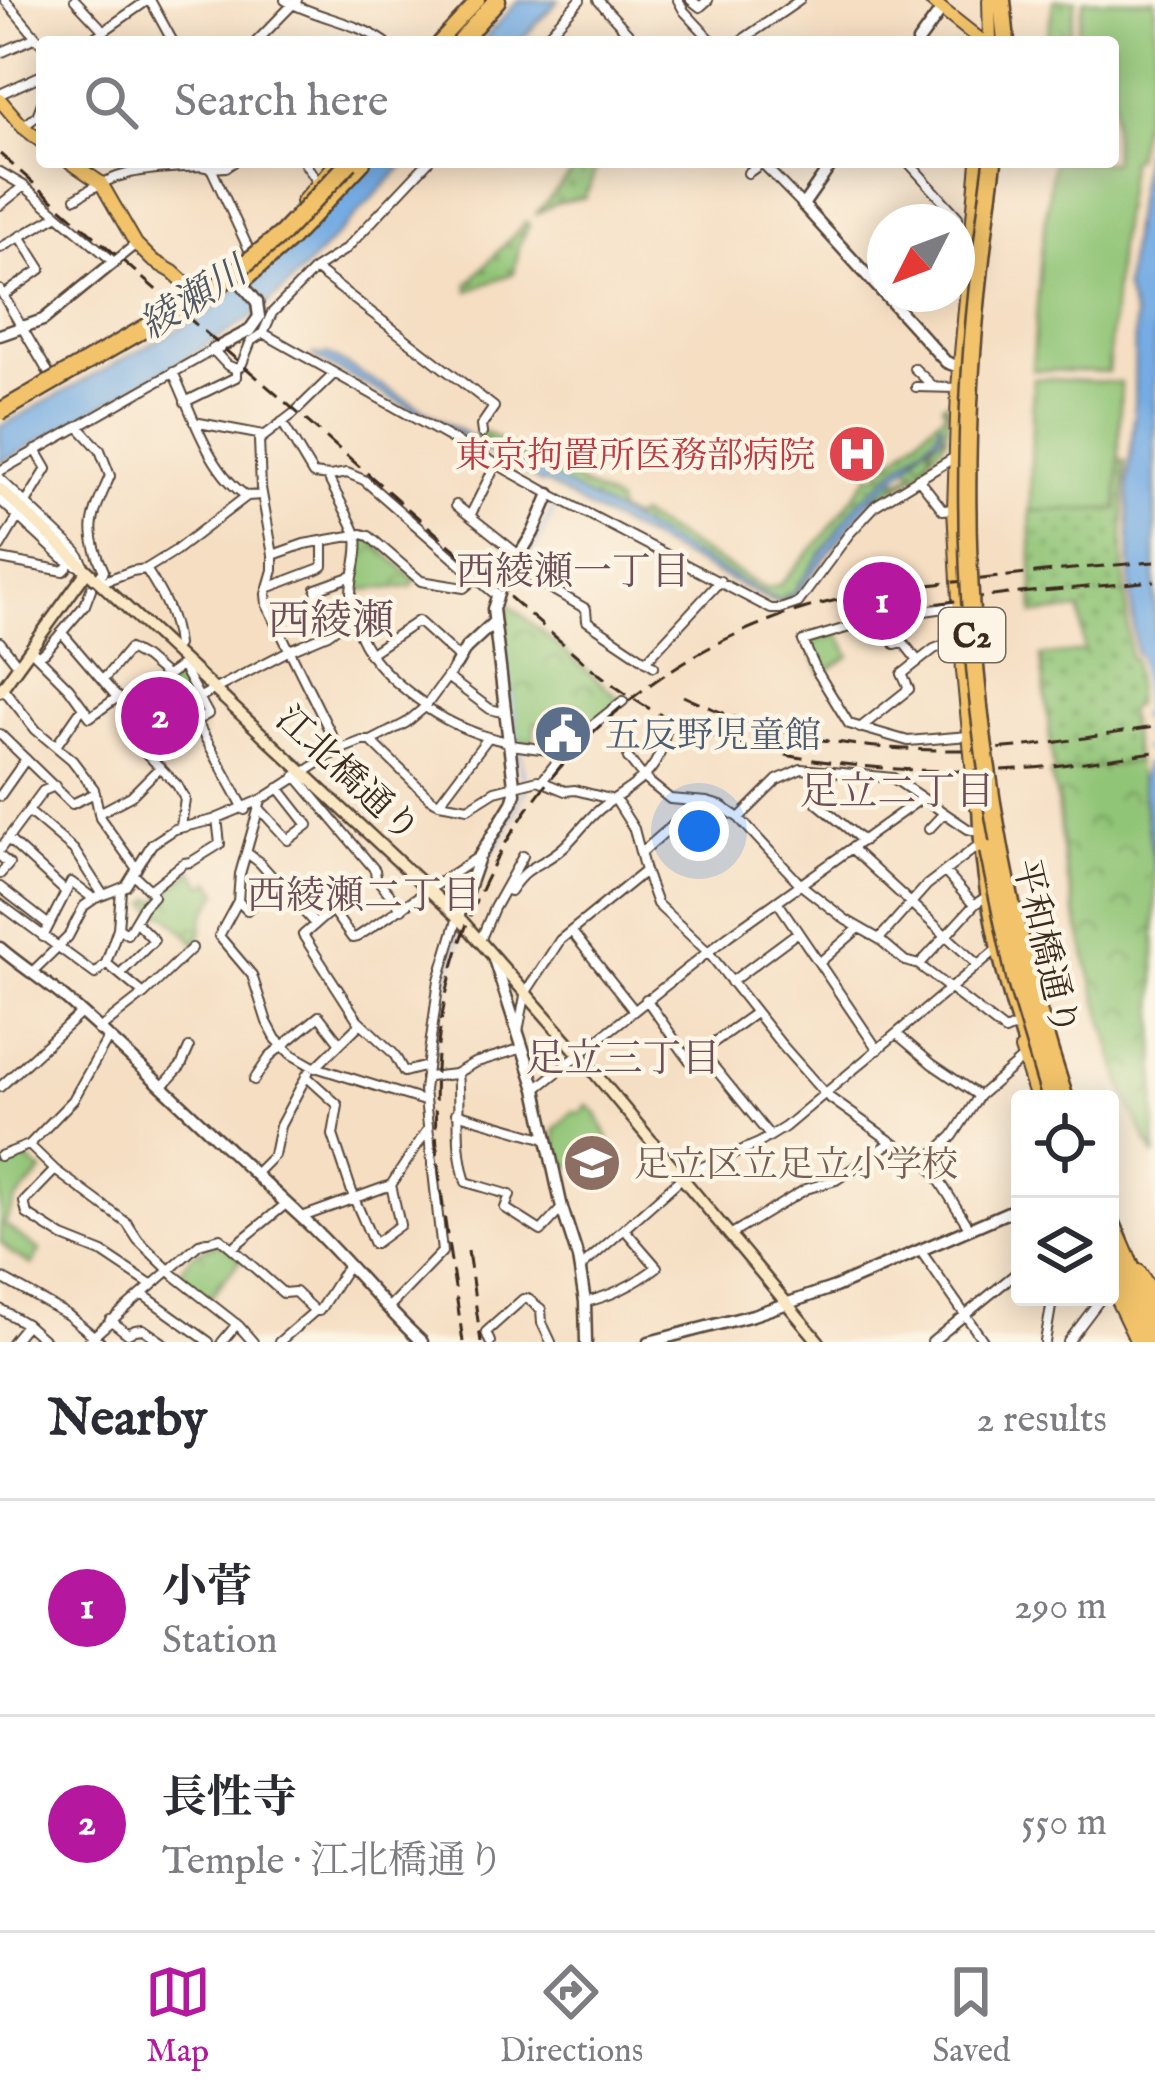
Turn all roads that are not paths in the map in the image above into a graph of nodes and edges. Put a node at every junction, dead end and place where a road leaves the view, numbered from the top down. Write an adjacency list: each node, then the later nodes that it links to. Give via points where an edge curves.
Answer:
1 (5, 0): 18 (street)
2 (75, 0): 17 (street)
3 (149, 0): 17 (street); 20 (street)
4 (478, 0): 23 (main road)
5 (580, 0): 26 (street)
6 (598, 0): 27 (street)
7 (691, 0): 8 (street, via 700,7)
8 (708, 0)
9 (800, 0): 15 (street)
10 (930, 0): 16 (main road)
11 (993, 0): 32 (highway)
12 (291, 1): 21 (street); 22 (street)
13 (680, 1): 28 (street)
14 (505, 2): 24 (highway); 25 (highway)
15 (784, 4): 29 (street)
16 (942, 10): 30 (street); 31 (main road)
17 (104, 31): 19 (street)
18 (36, 36)
19 (97, 36)
20 (170, 36)
21 (261, 36)
22 (375, 36)
23 (445, 36)
24 (467, 36)
25 (477, 36)
26 (547, 36)
27 (631, 36)
28 (706, 36)
29 (746, 36)
30 (922, 36)
31 (985, 36)
32 (995, 36)
33 (36, 41): 34 (street)
34 (0, 53)
35 (36, 79): 36 (street)
36 (0, 97): 38 (main road)
37 (36, 117): 38 (street)
38 (23, 127): 39 (main road)
39 (36, 137)
40 (79, 168): 62 (main road)
41 (118, 168): 60 (street)
42 (139, 168): 60 (street)
43 (208, 168): 57 (street)
44 (218, 168): 57 (street)
45 (309, 168): 61 (street)
46 (332, 168): 61 (main road)
47 (344, 168): 95 (highway, bridge, via 241,270)
48 (356, 168): 98 (highway, bridge, via 235,285)
49 (422, 168): 74 (street, via 346,249)
50 (754, 168): 59 (street)
51 (767, 168): 67 (street)
52 (828, 168): 67 (street)
53 (913, 168): 65 (street)
54 (985, 168): 87 (main road, 平和橋通り)
55 (985, 168): 280 (highway, C2, bridge, via 963,380 963,620 998,906)
56 (986, 168): 188 (highway, C2, bridge, via 967,485 973,643)
57 (211, 169): 72 (street)
58 (0, 172): 63 (street)
59 (748, 173)
60 (118, 175): 62 (street)
61 (320, 182): 72 (main road); 76 (street, via 314,208)
62 (101, 183): 64 (street); 70 (main road)
63 (24, 186): 66 (street); 68 (street)
64 (76, 198)
65 (946, 204)
66 (0, 205)
67 (802, 206): 75 (street)
68 (58, 215): 69 (street); 73 (street)
69 (20, 236): 71 (street); 77 (street, via 41,269)
70 (136, 244): 73 (street); 78 (main road)
71 (0, 248)
72 (251, 254): 78 (main road)
73 (114, 262): 81 (street)
74 (315, 269): 82 (street); 100 (street, via 494,407)
75 (867, 272)
76 (238, 279): 80 (street, via 154,330); 84 (street, via 259,317)
77 (2, 292): 81 (street)
78 (196, 293): 80 (street)
79 (903, 312): 87 (street, via 946,362)
80 (145, 323): 90 (street)
81 (24, 328): 83 (street); 90 (street)
82 (263, 332): 86 (street); 89 (street)
83 (0, 335)
84 (213, 350): 86 (street); 88 (street)
85 (914, 368): 92 (street)
86 (236, 369): 94 (street, via 236,377)
87 (964, 369): 93 (main road, 平和橋通り)
88 (173, 372): 94 (street); 99 (street)
89 (334, 374): 97 (street); 104 (street)
90 (51, 376): 95 (street)
91 (916, 387): 92 (street)
92 (934, 387): 93 (street)
93 (962, 388): 103 (main road, 平和橋通り); 283 (main road, 平和橋通り, via 971,667 989,820 1015,955 1046,1028)
94 (185, 402): 96 (street)
95 (0, 410)
96 (194, 422): 101 (street); 110 (street, via 229,482)
97 (281, 422): 101 (street); 105 (street, via 313,474)
98 (0, 423)
99 (78, 426): 102 (street); 129 (street, via 110,476 91,519 104,571)
100 (482, 433)
101 (263, 435): 109 (street)
102 (36, 450): 107 (street); 112 (street, via 47,470)
103 (955, 457): 106 (street); 114 (main road, 平和橋通り)
104 (496, 464): 108 (street); 115 (street)
105 (330, 476): 117 (street); 127 (street, via 364,480)
106 (918, 478): 114 (street, via 943,510); 128 (street, via 861,520 796,605 771,609)
107 (0, 480): 112 (street); 125 (main road, 江北橋通り)
108 (550, 494): 122 (street); 128 (street)
109 (262, 495): 110 (street); 120 (street)
110 (247, 496): 124 (street)
111 (0, 500): 116 (street)
112 (26, 503): 125 (street)
113 (456, 505): 115 (street)
114 (954, 509): 132 (main road, 平和橋通り)
115 (470, 516): 122 (street)
116 (18, 517): 119 (street); 125 (street)
117 (357, 535): 118 (street); 126 (street); 127 (street, via 369,536 426,584 464,588)
118 (323, 541): 120 (street); 130 (street, via 323,566)
119 (0, 547)
120 (273, 555): 130 (street)
121 (0, 559): 123 (street)
122 (516, 560): 128 (street, via 650,663); 131 (street)
123 (67, 568)
124 (146, 569): 129 (street); 140 (street, via 174,622)
125 (87, 571): 129 (main road, 江北橋通り); 142 (main road)
126 (353, 576): 133 (street); 137 (street, via 316,589)
127 (476, 578): 131 (street)
128 (720, 581)
129 (98, 583): 136 (street); 140 (main road, 江北橋通り)
130 (268, 587): 141 (street, via 267,605)
131 (497, 596): 135 (street)
132 (958, 607): 134 (street); 138 (main road, 平和橋通り)
133 (353, 616): 137 (street); 143 (street)
134 (883, 617): 145 (street, via 895,644 903,642); 159 (street, via 802,641 849,724)
135 (493, 623): 144 (street); 158 (street)
136 (62, 633): 142 (street); 150 (street)
137 (328, 634): 141 (street)
138 (961, 638): 145 (street); 162 (main road, 平和橋通り)
139 (0, 642): 147 (street)
140 (173, 649): 146 (main road, 江北橋通り)
141 (290, 650): 151 (street); 167 (street)
142 (34, 653): 147 (main road); 157 (street)
143 (369, 654): 144 (street, via 418,621); 156 (street)
144 (457, 661): 149 (street)
145 (918, 662): 159 (street, via 902,674 909,688)
146 (184, 664): 148 (street); 151 (main road, 江北橋通り); 153 (street)
147 (18, 665): 152 (main road)
148 (165, 675): 150 (street, via 129,649); 155 (street)
149 (447, 677): 156 (street); 158 (street)
150 (104, 680): 155 (street)
151 (215, 688): 153 (street); 172 (main road, 江北橋通り)
152 (1, 689): 166 (street)
153 (200, 697): 186 (street, via 208,714 196,721)
154 (623, 701): 168 (street)
155 (120, 702): 157 (street, via 90,717); 171 (street)
156 (426, 706): 163 (street); 164 (street)
157 (83, 707): 166 (street)
158 (506, 712): 165 (street)
159 (860, 728): 162 (street, via 908,741)
160 (0, 734): 170 (street)
161 (665, 734): 173 (street, via 662,758)
162 (970, 736): 196 (main road, 平和橋通り)
163 (487, 739): 165 (street); 183 (street)
164 (371, 740): 167 (street); 183 (street)
165 (510, 744): 168 (street); 175 (street)
166 (56, 746): 178 (street)
167 (339, 750): 172 (street)
168 (564, 752): 174 (street)
169 (628, 758): 173 (street)
170 (26, 759): 176 (street); 179 (street)
171 (160, 767): 189 (street); 194 (street, via 185,799)
172 (299, 773): 177 (street); 217 (main road, 江北橋通り); 225 (street)
173 (644, 778): 181 (street); 182 (street, via 670,799)
174 (542, 781): 175 (street); 181 (street)
175 (515, 784): 183 (street, via 468,808); 205 (street)
176 (55, 786): 178 (street, via 72,805); 187 (street)
177 (279, 788): 185 (street); 185 (street, via 308,825 288,840)
178 (94, 793): 189 (street)
179 (0, 796)
180 (922, 798): 190 (street); 192 (street, via 893,778 801,769 777,780); 198 (street)
181 (614, 799): 203 (street); 214 (street)
182 (693, 802): 192 (street); 203 (street)
183 (439, 803)
184 (817, 803): 198 (street)
185 (260, 804): 186 (street); 193 (street)
186 (244, 808): 191 (street); 193 (street)
187 (28, 811): 197 (street); 220 (street, via 74,850)
188 (992, 812): 281 (highway, bridge, via 1003,903); 282 (highway, C2, bridge)
189 (99, 813): 207 (street)
190 (944, 813): 195 (street); 196 (street)
191 (217, 818): 194 (street); 216 (street, via 220,844)
192 (739, 818): 212 (street)
193 (253, 821): 202 (street)
194 (181, 826): 207 (street, via 152,844)
195 (929, 829)
196 (978, 832): 199 (main road, 平和橋通り)
197 (8, 839): 201 (street); 218 (street)
198 (862, 841): 200 (street)
199 (980, 848): 208 (street); 223 (main road, 平和橋通り)
200 (852, 849): 212 (street); 224 (street)
201 (0, 853): 209 (street, via 9,864)
202 (247, 853): 211 (street); 221 (street)
203 (641, 853): 206 (street)
204 (523, 856): 214 (street)
205 (479, 857): 210 (street); 219 (street)
206 (645, 871): 233 (street); 243 (street, via 657,904)
207 (136, 872): 215 (street); 216 (street)
208 (945, 872): 223 (street); 224 (street)
209 (0, 874)
210 (450, 875): 217 (street); 219 (street)
211 (277, 882): 221 (street, via 247,910); 229 (street)
212 (801, 885): 222 (street); 232 (street)
213 (0, 887): 230 (street)
214 (505, 889): 238 (street)
215 (121, 890): 220 (street); 231 (street)
216 (150, 890): 228 (street)
217 (430, 890): 225 (street); 227 (main road, 江北橋通り)
218 (66, 892): 220 (street, via 71,882); 230 (street)
219 (465, 894): 227 (street)
220 (98, 897): 240 (street)
221 (238, 901): 265 (street, via 219,936 252,975)
222 (777, 901): 234 (street); 243 (street)
223 (980, 901): 235 (street); 242 (main road, 平和橋通り)
224 (912, 903): 235 (street); 237 (street)
225 (402, 909): 229 (street, via 352,938 332,910)
226 (2, 910): 236 (street)
227 (458, 917): 238 (main road, 江北橋通り); 273 (street)
228 (135, 921): 231 (street, via 127,934); 250 (street, via 154,940)
229 (315, 924): 259 (street, via 303,935)
230 (49, 925): 236 (street)
231 (118, 928): 245 (street)
232 (859, 928): 237 (street); 246 (street)
233 (572, 932): 253 (street); 256 (street)
234 (798, 932): 246 (street); 251 (street)
235 (948, 936): 247 (street); 248 (street)
236 (43, 937): 240 (street)
237 (878, 939): 247 (street)
238 (480, 941): 244 (main road, 江北橋通り)
239 (0, 948): 249 (street)
240 (58, 948): 245 (street, via 95,974); 249 (street)
241 (192, 948): 254 (street)
242 (996, 950): 248 (street); 260 (main road, 平和橋通り)
243 (708, 952): 251 (street); 255 (street)
244 (494, 956): 253 (main road, 江北橋通り); 261 (street)
245 (106, 963): 250 (street)
246 (819, 964): 268 (street)
247 (919, 965): 252 (street)
248 (977, 965): 252 (street)
249 (31, 973): 258 (street)
250 (120, 974): 254 (street)
251 (731, 982): 257 (street)
252 (950, 989): 260 (street, via 1005,1031); 263 (street)
253 (526, 992): 261 (street); 270 (main road, 江北橋通り)
254 (144, 994): 262 (street)
255 (646, 999): 256 (street); 269 (street, via 689,1060)
256 (634, 1010): 270 (street)
257 (755, 1012): 269 (street); 284 (street)
258 (80, 1013): 262 (street); 277 (street)
259 (361, 1023): 264 (street); 273 (street, via 404,1072)
260 (1014, 1027): 271 (main road, 平和橋通り)
261 (518, 1033): 267 (street)
262 (103, 1034): 276 (street); 292 (street, via 73,1100)
263 (898, 1035): 268 (street); 285 (street)
264 (340, 1043): 265 (street, via 319,1016); 272 (street)
265 (282, 1045): 272 (street); 275 (street)
266 (189, 1048): 276 (street)
267 (523, 1048): 274 (street); 278 (street)
268 (878, 1050): 284 (street)
269 (701, 1052): 289 (street)
270 (578, 1053): 278 (street); 297 (main road, 江北橋通り)
271 (1024, 1057): 279 (main road, 平和橋通り); 285 (street)
272 (311, 1070): 286 (street); 296 (street, via 280,1126 274,1155); 299 (street, via 338,1105 333,1135)
273 (427, 1071): 274 (street); 286 (street)
274 (457, 1073): 287 (street)
275 (254, 1080)
276 (163, 1086): 296 (street)
277 (0, 1088)
278 (536, 1089): 290 (street)
279 (1048, 1090)
280 (1051, 1090)
281 (1052, 1090)
282 (1052, 1090)
283 (1053, 1090)
284 (826, 1095): 289 (street); 291 (street)
285 (979, 1096): 294 (street)
286 (424, 1101): 288 (street)
287 (456, 1113): 290 (street); 301 (street, via 466,1182 510,1195 505,1208 541,1231)
288 (427, 1131): 298 (street); 324 (street, via 442,1252)
289 (770, 1136): 297 (street)
290 (547, 1139): 301 (street)
291 (892, 1142): 294 (street); 307 (street)
292 (29, 1145): 293 (street); 295 (street)
293 (0, 1156)
294 (926, 1162): 304 (street)
295 (55, 1170): 314 (street, via 127,1223); 318 (street, via 24,1202 27,1214)
296 (256, 1174): 300 (street)
297 (681, 1177): 306 (street); 307 (main road, 江北橋通り)
298 (391, 1185): 299 (street); 299 (street, via 400,1225 374,1244)
299 (353, 1198): 303 (street)
300 (286, 1204): 303 (street); 309 (street)
301 (562, 1208): 313 (street)
302 (1011, 1211): 304 (street)
303 (302, 1217): 311 (street)
304 (970, 1229): 310 (street)
305 (1119, 1229): 320 (main road)
306 (625, 1230): 313 (street); 321 (street, via 657,1267)
307 (730, 1235): 323 (main road, 江北橋通り)
308 (1119, 1247): 334 (highway)
309 (232, 1248): 314 (street, via 220,1238 199,1244); 328 (street)
310 (920, 1250): 323 (street); 329 (street)
311 (348, 1264): 324 (street); 328 (street)
312 (1119, 1265): 334 (highway)
313 (580, 1268): 321 (street)
314 (169, 1269): 318 (street); 332 (street)
315 (1119, 1276): 334 (highway)
316 (0, 1277): 335 (street, via 68,1315)
317 (1011, 1277): 329 (street)
318 (151, 1285): 319 (street)
319 (141, 1294): 330 (street); 339 (street)
320 (1155, 1297)
321 (585, 1301): 346 (street)
322 (1119, 1301): 334 (main road)
323 (788, 1304): 333 (street); 348 (main road, 江北橋通り)
324 (389, 1306): 343 (street)
325 (1051, 1306): 351 (street)
326 (1096, 1306): 352 (street)
327 (0, 1309): 331 (street)
328 (314, 1311): 342 (street)
329 (964, 1316): 349 (street); 350 (street)
330 (110, 1320): 335 (street); 338 (street)
331 (26, 1324): 336 (street); 337 (street)
332 (237, 1324): 340 (street); 341 (street)
333 (695, 1336): 347 (street)
334 (1149, 1336)
335 (94, 1340)
336 (12, 1342)
337 (46, 1342)
338 (162, 1342)
339 (209, 1342)
340 (222, 1342)
341 (253, 1342)
342 (280, 1342)
343 (422, 1342)
344 (490, 1342): 345 (street, via 486,1332 528,1299 541,1309)
345 (551, 1342)
346 (586, 1342)
347 (649, 1342)
348 (819, 1342)
349 (932, 1342)
350 (983, 1342)
351 (1045, 1342)
352 (1068, 1342)

